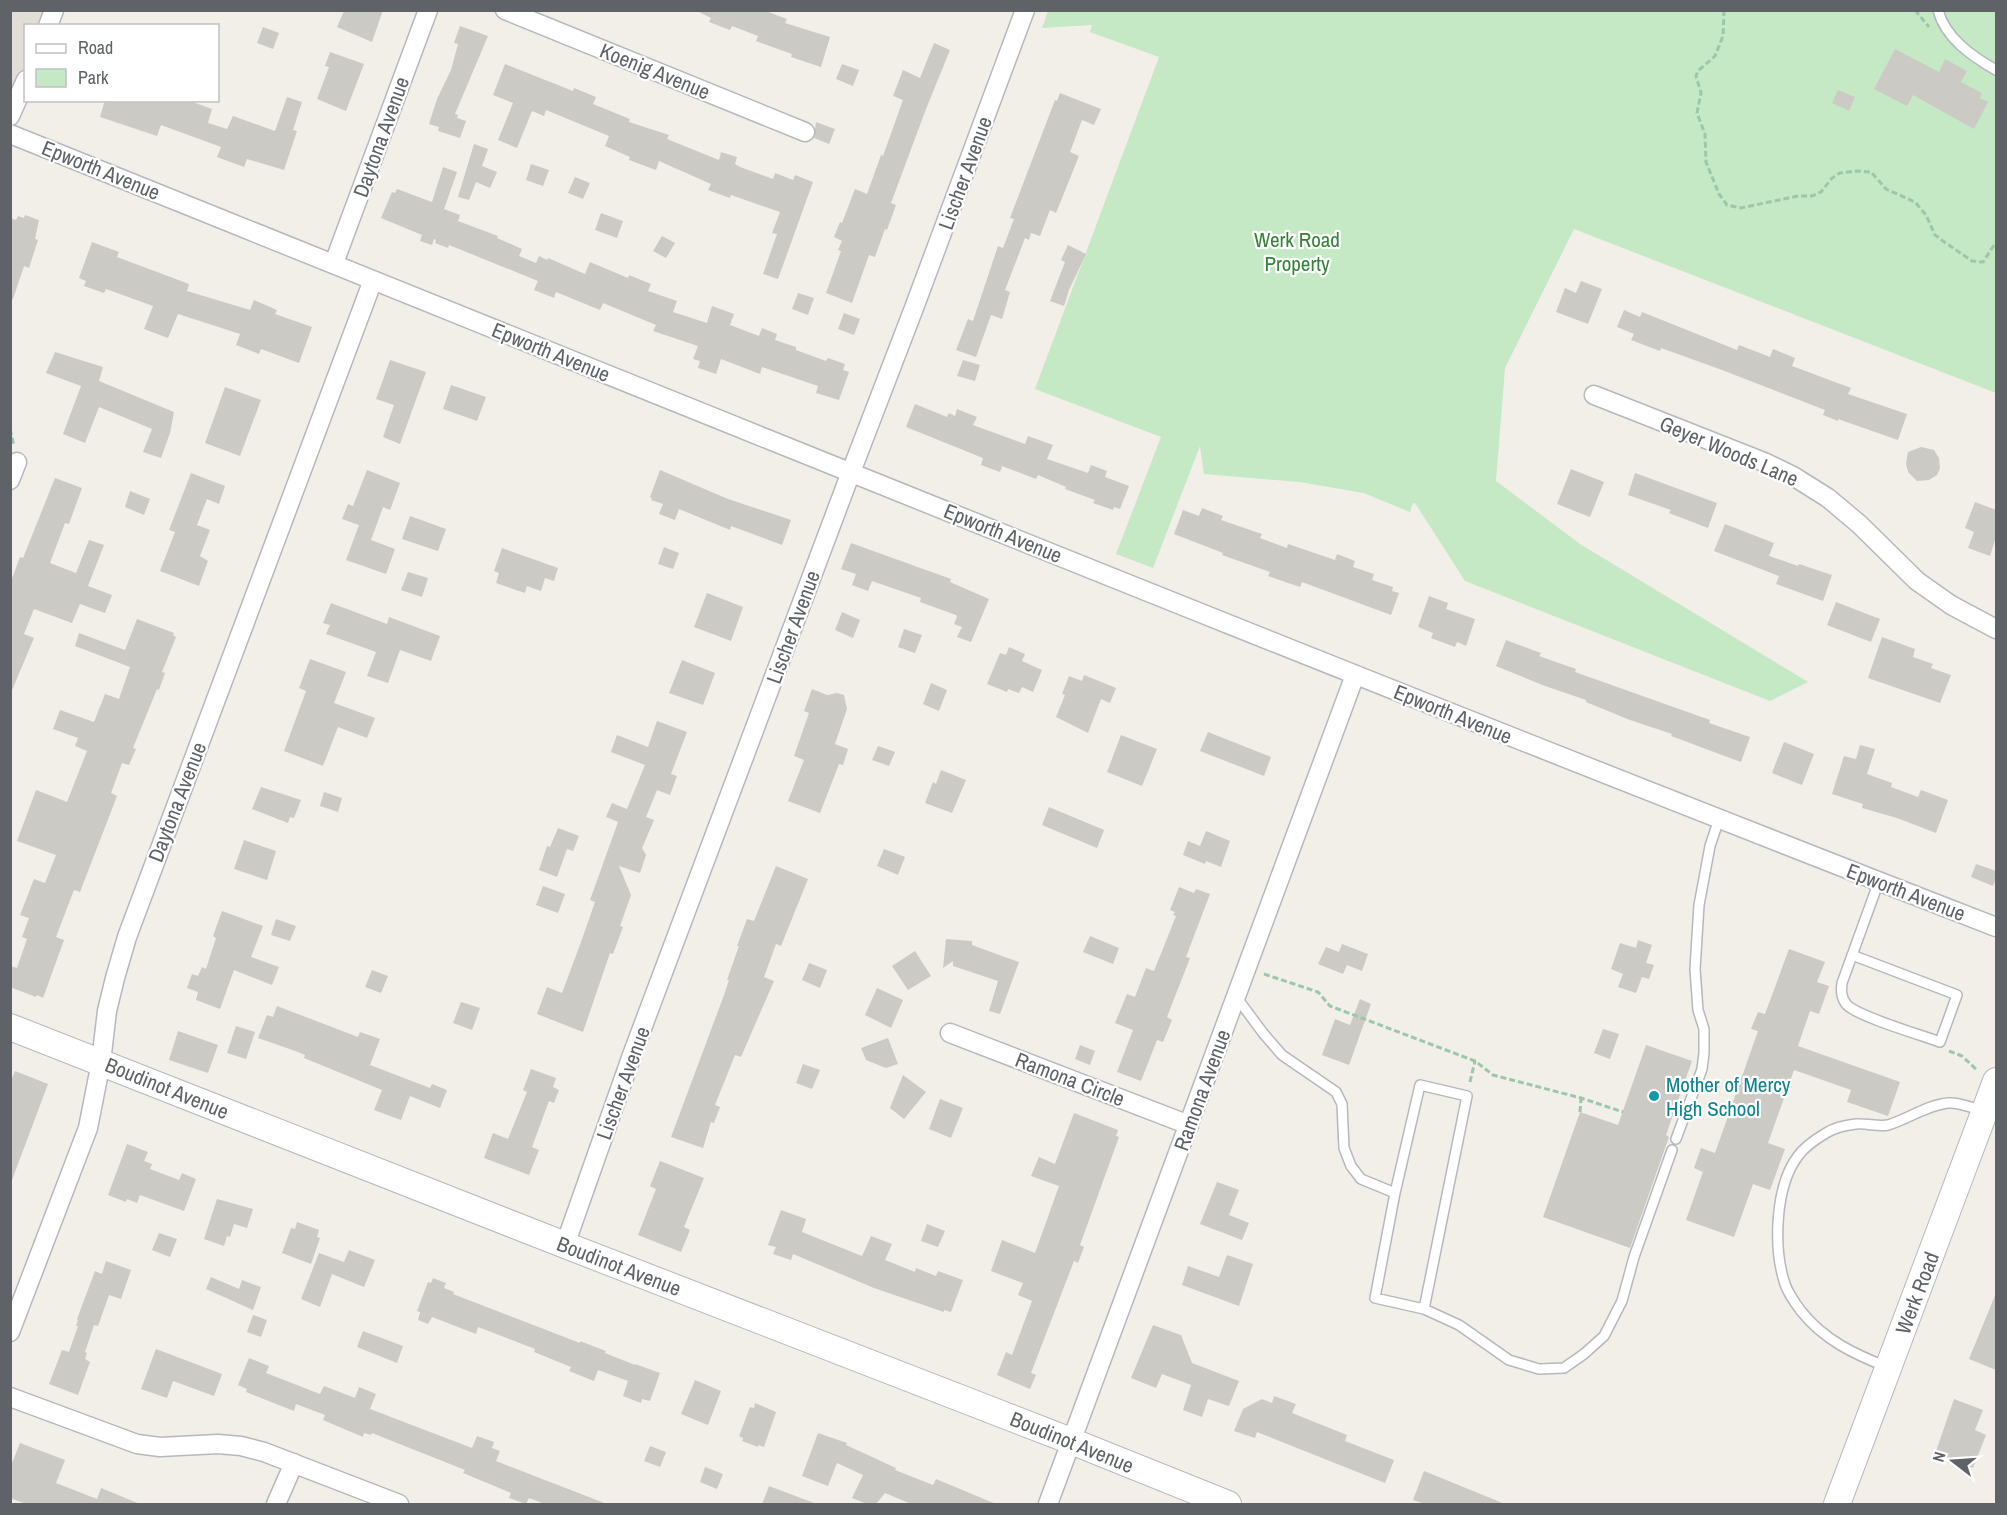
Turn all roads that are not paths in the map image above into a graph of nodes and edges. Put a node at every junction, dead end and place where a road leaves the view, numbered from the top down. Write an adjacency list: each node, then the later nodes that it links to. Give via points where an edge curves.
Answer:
1 (428, 10): 10 (street, Daytona Avenue)
2 (505, 10): 8 (street, Koenig Avenue)
3 (1024, 10): 14 (street, Lischer Avenue)
4 (1938, 10): 5 (lane, via 1954,39)
5 (1996, 70)
6 (24, 84): 7 (street)
7 (10, 116)
8 (805, 132)
9 (10, 134): 10 (street, Epworth Avenue)
10 (334, 263): 11 (street, Epworth Avenue)
11 (373, 280): 14 (street, Epworth Avenue); 25 (street, Daytona Avenue, via 127,937 107,1011)
12 (1594, 396): 16 (street, Geyer Woods Lane, via 1793,476 1859,524 1917,581)
13 (17, 462): 15 (street)
14 (851, 472): 17 (street, Epworth Avenue); 32 (street, Lischer Avenue, via 632,1055)
15 (10, 480)
16 (1996, 629)
17 (1355, 675): 18 (street, Epworth Avenue); 22 (street, Ramona Avenue)
18 (1719, 819): 19 (street, Epworth Avenue); 29 (lane, via 1699,904 1695,969 1698,1010 1704,1029 1702,1069)
19 (1879, 881): 20 (street, Epworth Avenue); 21 (lane)
20 (1996, 927)
21 (1852, 955): 21 (lane, via 1842,983 1841,995 1847,1005 1940,1042 1957,995)
22 (1237, 998): 28 (street, Ramona Avenue); 31 (lane, via 1282,1055 1336,1092 1342,1104 1344,1148 1351,1166 1361,1179)
23 (10, 1027): 25 (street, Boudinot Avenue)
24 (950, 1033): 28 (street, Ramona Circle)
25 (101, 1062): 32 (street, Boudinot Avenue); 34 (street, Daytona Avenue, via 88,1128)
26 (1995, 1084): 27 (street, Werk Road)
27 (1985, 1112): 35 (street, Werk Road); 35 (lane, via 1948,1102 1887,1125 1856,1124 1828,1131 1797,1156 1788,1177 1779,1206 1777,1232 1785,1286 1818,1330 1840,1346)
28 (1190, 1125): 37 (street, Ramona Avenue)
29 (1676, 1139)
30 (1672, 1149): 33 (lane, via 1622,1301 1604,1336 1564,1368 1539,1369 1509,1360 1459,1325)
31 (1395, 1193): 33 (lane, via 1375,1298); 33 (lane, via 1420,1085 1467,1096)
32 (565, 1245): 37 (street, Boudinot Avenue)
33 (1424, 1309)
34 (10, 1332)
35 (1889, 1368): 43 (street, Werk Road)
36 (10, 1397): 38 (street, via 136,1444 242,1446)
37 (1071, 1441): 41 (street, Ramona Avenue); 42 (street, Boudinot Avenue)
38 (294, 1463): 39 (street); 40 (street)
39 (276, 1504)
40 (399, 1504)
41 (1048, 1504)
42 (1228, 1504)
43 (1837, 1504)

